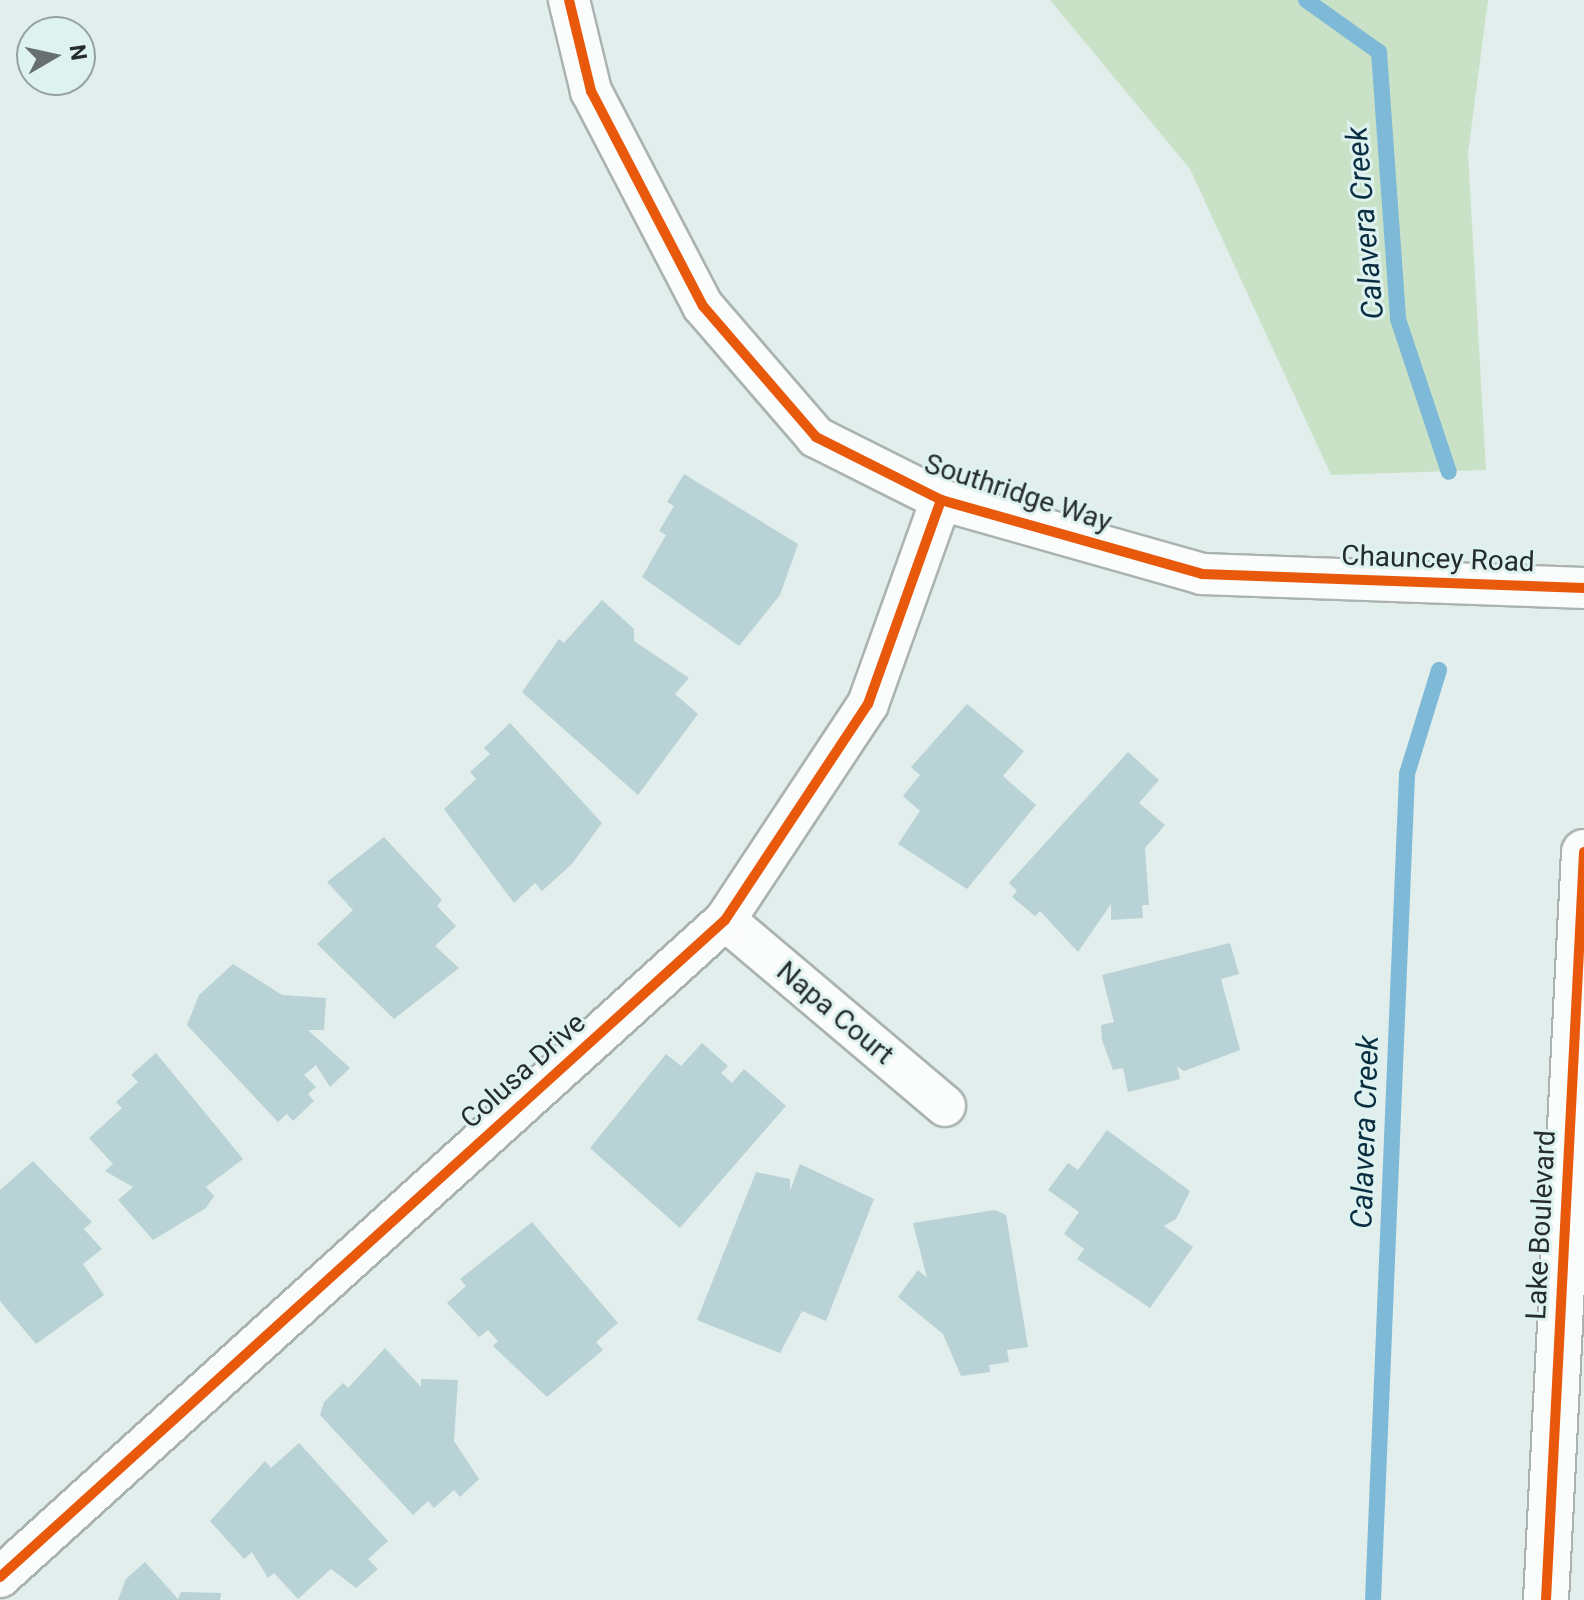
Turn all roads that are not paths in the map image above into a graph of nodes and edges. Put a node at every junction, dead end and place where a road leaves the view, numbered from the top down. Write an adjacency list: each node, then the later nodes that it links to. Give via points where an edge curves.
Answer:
1 (569, 0): 2 (street, Southridge Way, via 591,91 703,306 816,437)
2 (941, 500): 3 (street, Southridge Way, via 1202,574); 6 (street, Colusa Drive, via 868,704)
3 (1289, 577): 4 (street, Chauncey Road)
4 (1584, 588)
5 (1584, 852): 9 (main road, Lake Boulevard)
6 (725, 920): 7 (street, Napa Court); 8 (street, Colusa Drive)
7 (945, 1106)
8 (0, 1577)
9 (1546, 1600)

